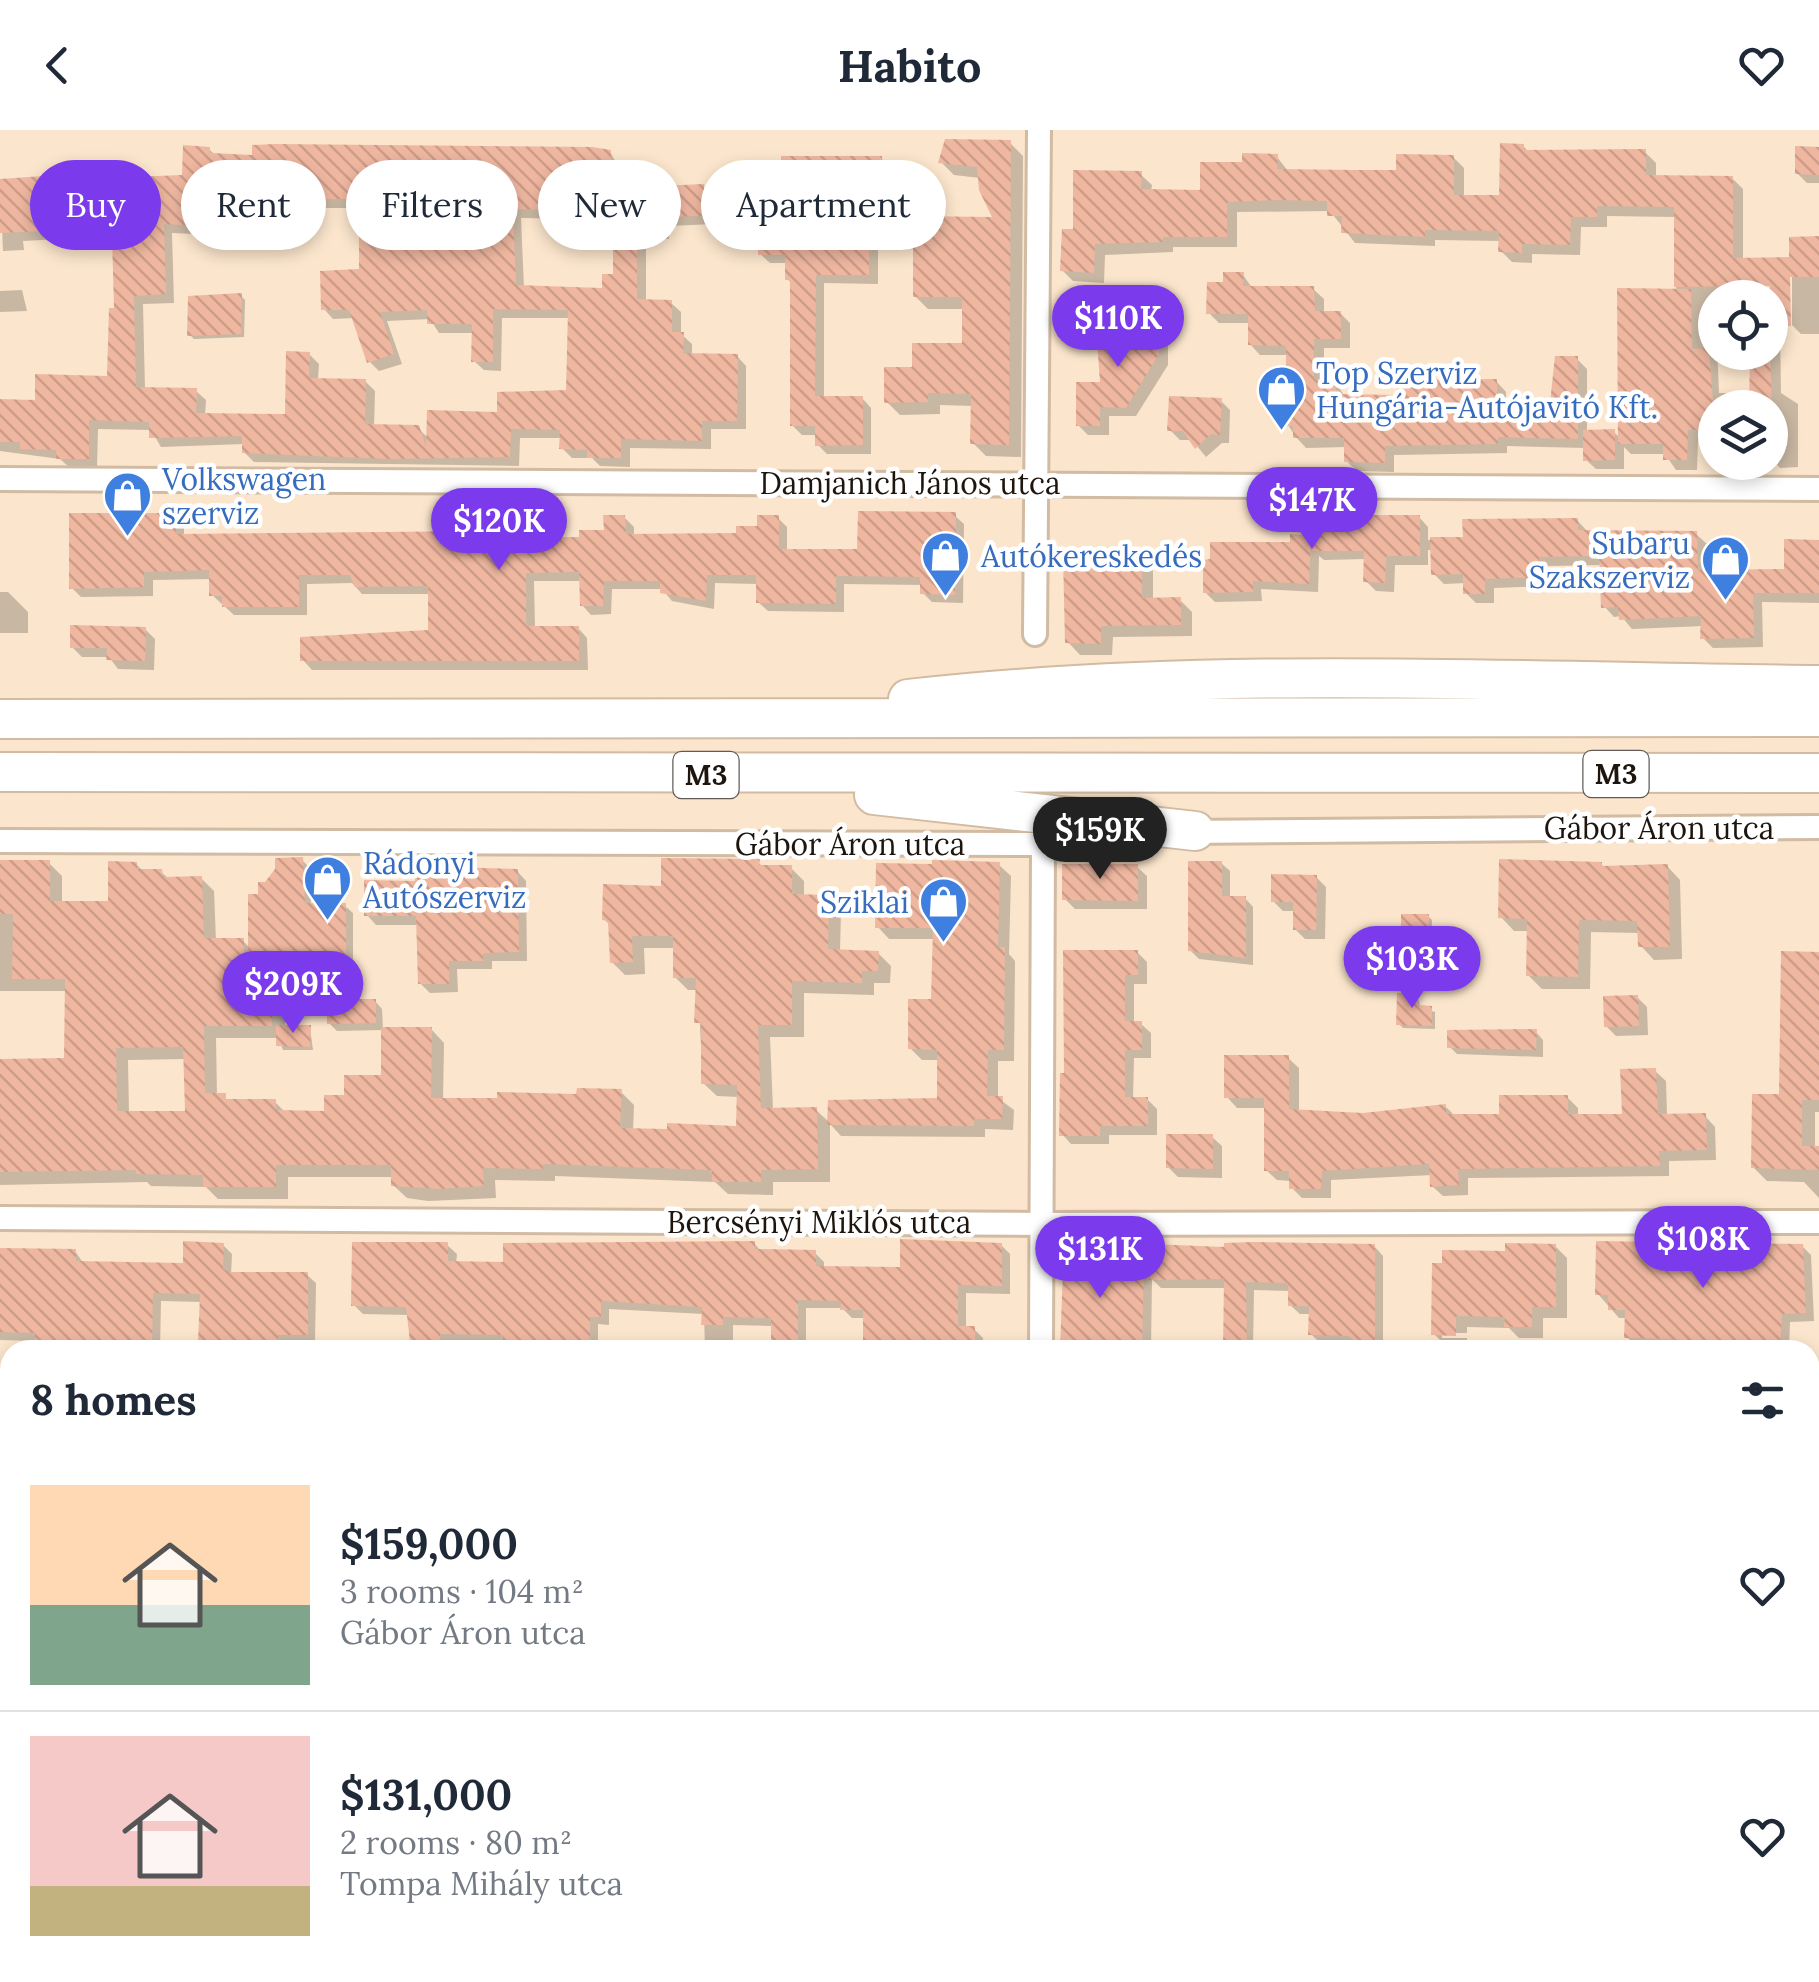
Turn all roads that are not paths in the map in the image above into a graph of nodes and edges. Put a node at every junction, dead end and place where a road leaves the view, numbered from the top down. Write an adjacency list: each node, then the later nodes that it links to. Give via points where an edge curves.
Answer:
1 (1039, 130): 3 (street)
2 (0, 480): 3 (street, Damjanich János utca)
3 (1035, 484): 4 (street, Damjanich János utca); 5 (street)
4 (1819, 490)
5 (1034, 634)
6 (1819, 685): 9 (main road, via 1034,685)
7 (1819, 717): 9 (main road, M3)
8 (0, 718): 9 (main road, M3)
9 (712, 721)
10 (0, 772): 12 (main road, M3)
11 (1819, 773): 12 (main road, M3)
12 (708, 775): 14 (main road)
13 (1819, 826): 14 (street, Gábor Áron utca)
14 (1195, 831): 16 (street, Gábor Áron utca)
15 (0, 841): 16 (street, Gábor Áron utca)
16 (1043, 844): 19 (street)
17 (0, 1218): 19 (street, Bercsényi Miklós utca)
18 (1819, 1222): 19 (street, Bercsényi Miklós utca)
19 (1040, 1224): 20 (street)
20 (1041, 1340)

